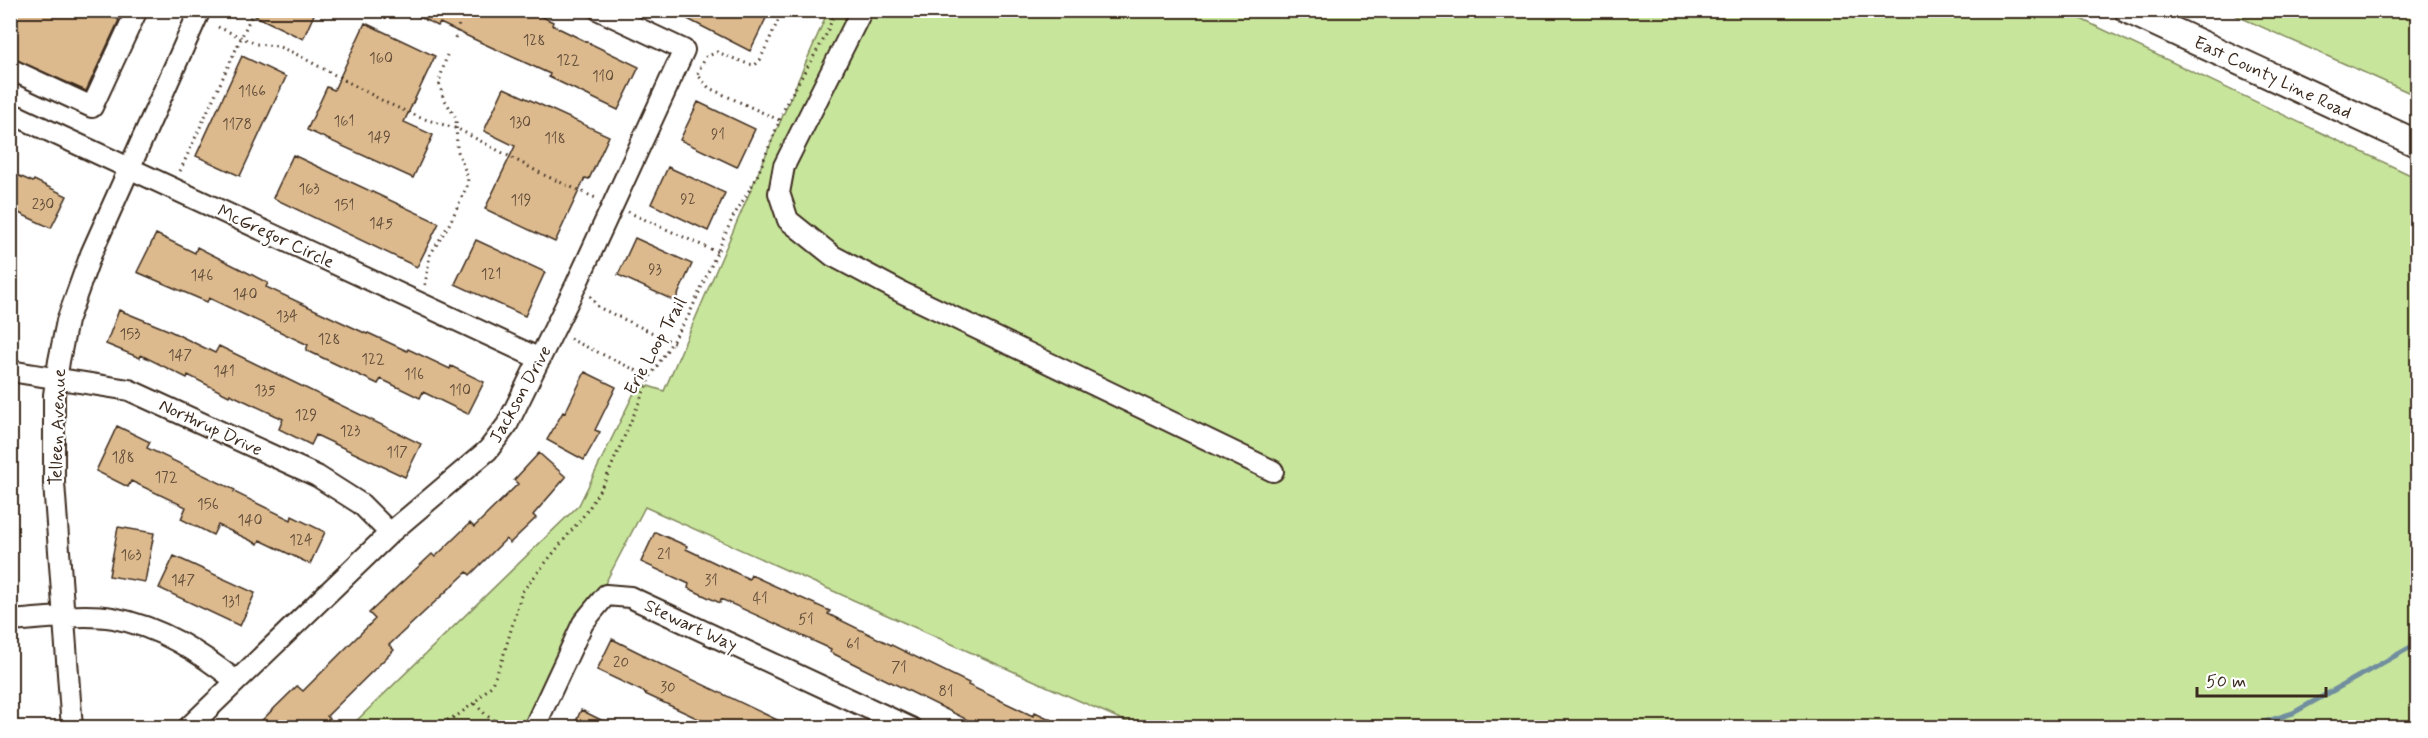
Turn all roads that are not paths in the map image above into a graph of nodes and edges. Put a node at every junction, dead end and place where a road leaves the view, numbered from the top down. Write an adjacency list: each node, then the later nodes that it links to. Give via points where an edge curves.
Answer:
1 (137, 10): 6 (street, via 92,107)
2 (200, 10): 9 (street, Telleen Avenue)
3 (599, 10): 10 (street, Jackson Drive, via 684,50)
4 (862, 10): 13 (street, via 784,166 779,193 788,220 833,256 901,292)
5 (2128, 10): 8 (main road, East County Line Road)
6 (10, 69)
7 (10, 116): 9 (street, McGregor Circle)
8 (2418, 144)
9 (129, 168): 10 (street, McGregor Circle); 12 (street, Telleen Avenue, via 76,292)
10 (540, 359): 14 (street, Jackson Drive, via 507,425 489,450)
11 (10, 371): 12 (street, Northrup Drive)
12 (56, 378): 14 (street, Northrup Drive, via 129,390 317,476 361,504); 15 (street, Telleen Avenue, via 54,483)
13 (1273, 471)
14 (390, 533): 17 (street, Jackson Drive)
15 (65, 618): 16 (street); 17 (street, via 111,618 147,627 207,658); 18 (street, Telleen Avenue)
16 (10, 621)
17 (236, 681): 19 (street, Jackson Drive)
18 (72, 728)
19 (188, 728)
20 (534, 728): 21 (street, Stewart Way, via 583,622 606,595 630,597)
21 (911, 728)

